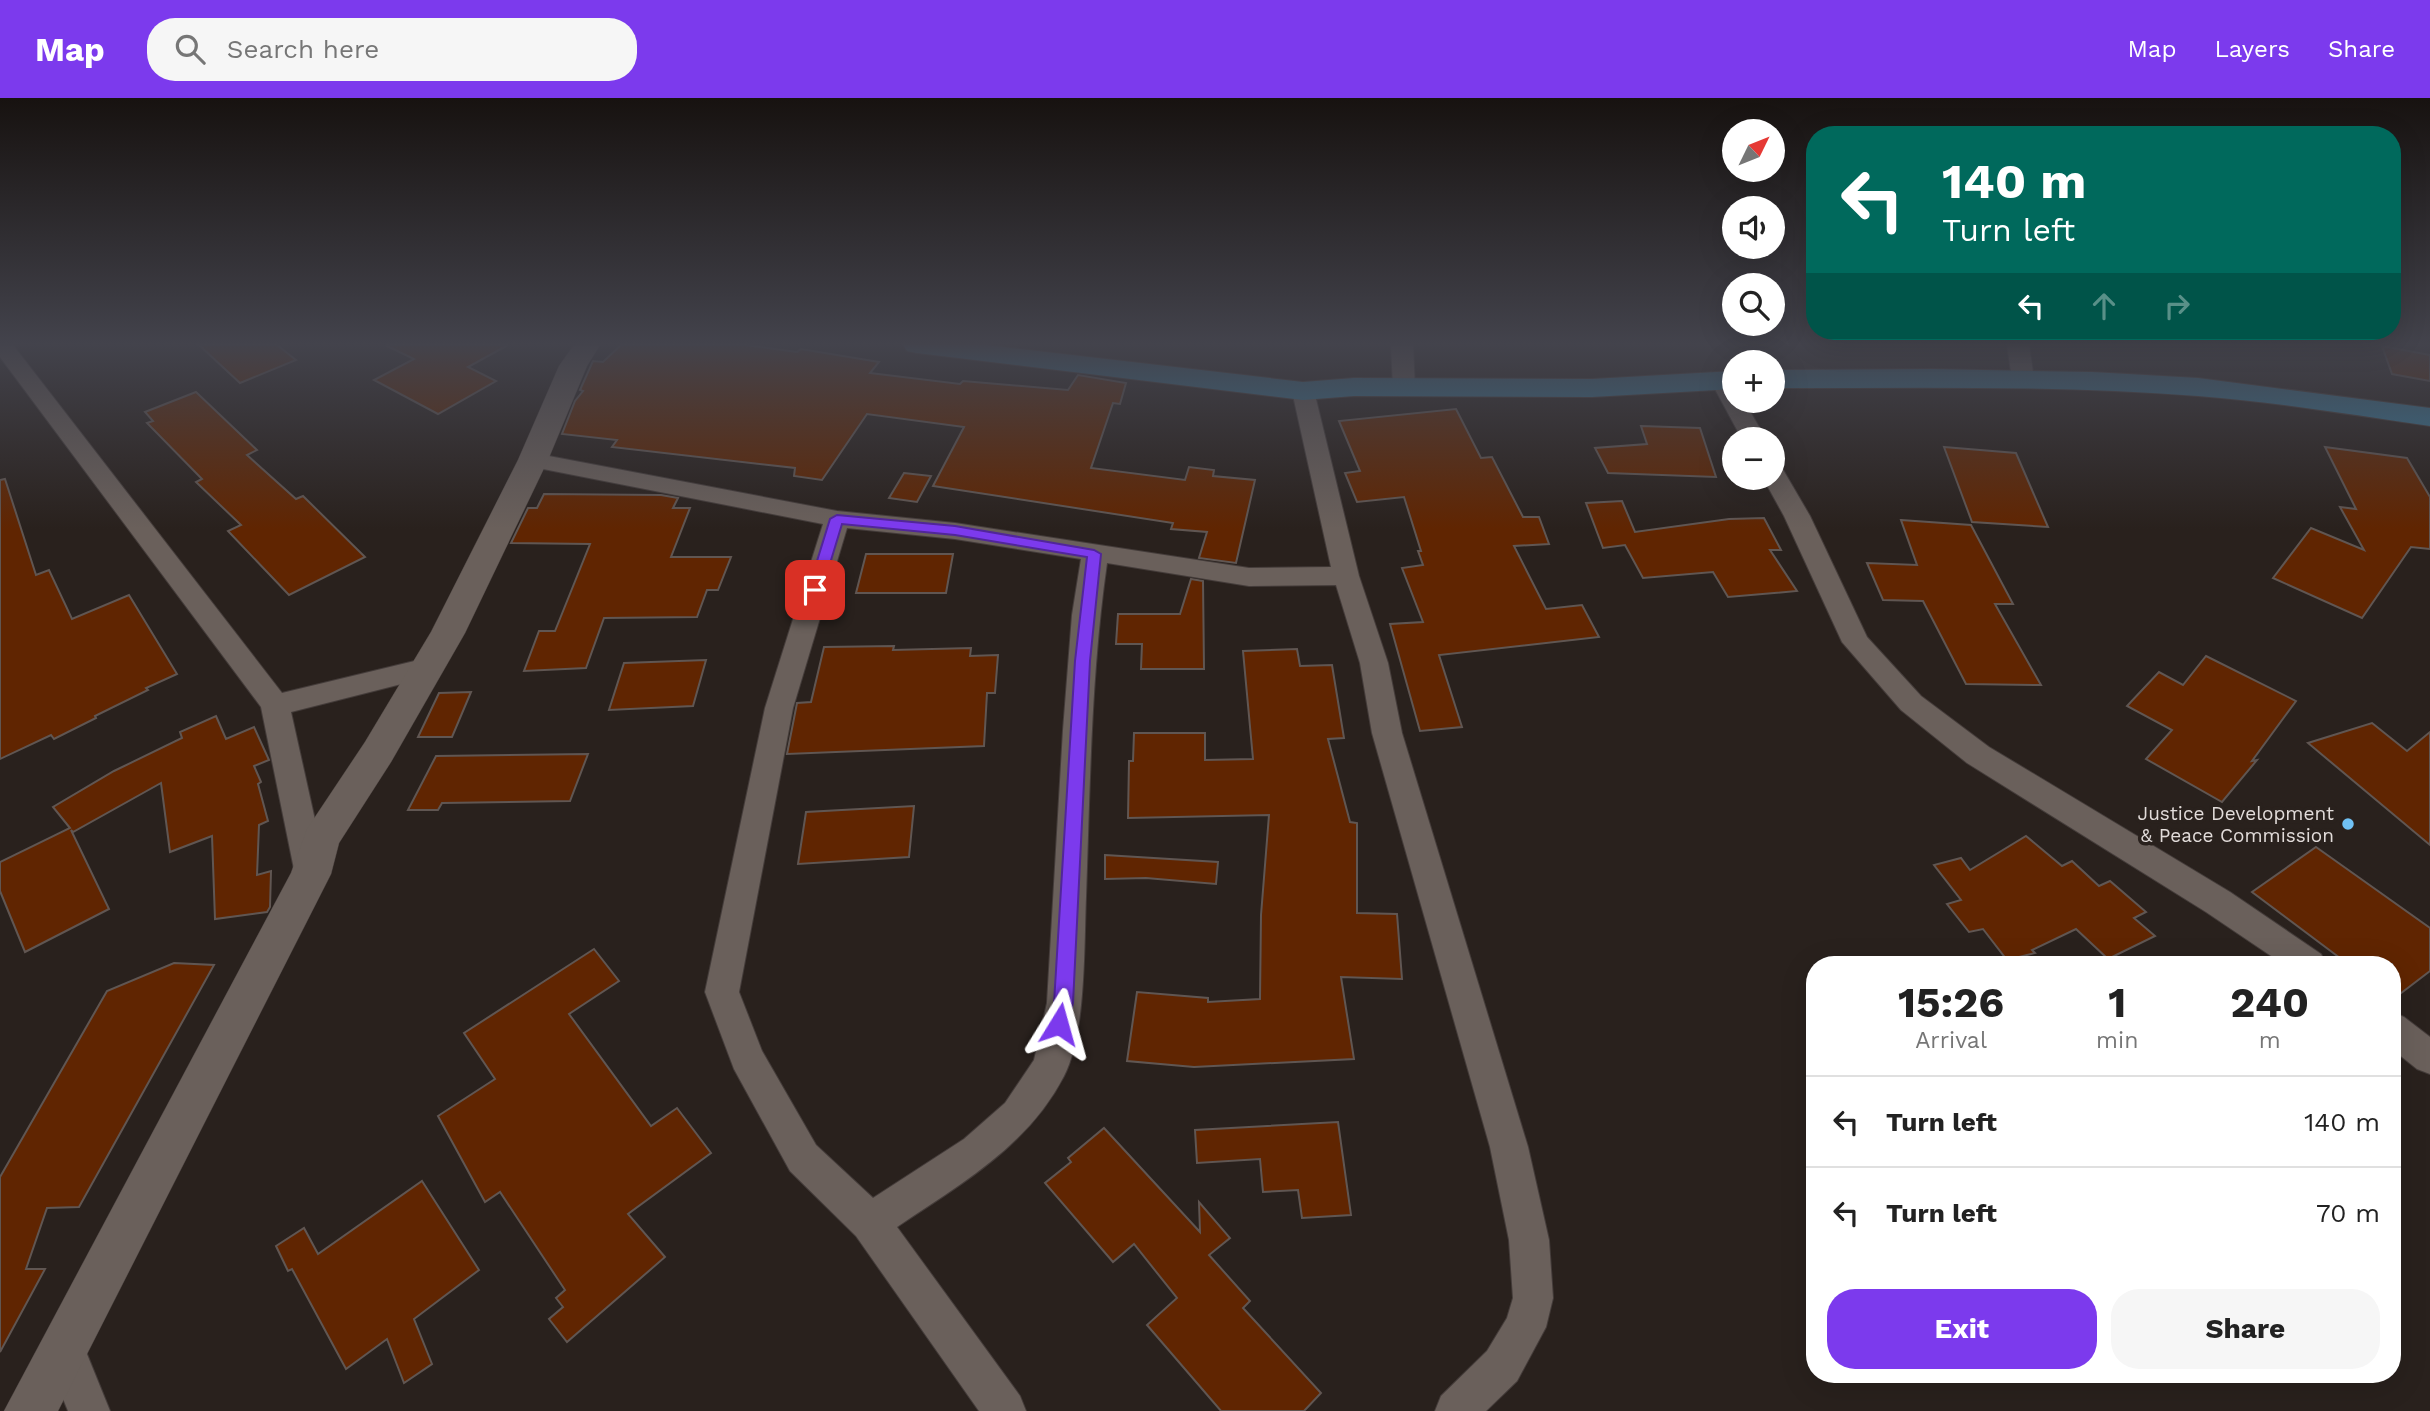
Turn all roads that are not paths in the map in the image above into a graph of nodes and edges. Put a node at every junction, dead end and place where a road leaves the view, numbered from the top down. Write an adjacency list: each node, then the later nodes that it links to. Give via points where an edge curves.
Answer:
1 (48, 406): 12 (street)
2 (556, 406): 6 (street)
3 (1307, 406): 10 (street)
4 (2348, 406): 5 (main road)
5 (2430, 417)
6 (533, 460): 8 (street); 11 (street)
7 (1782, 490): 14 (street, via 1856,642 1911,703 1978,755)
8 (837, 519): 9 (street, via 955,531); 17 (street, via 779,708 722,992 747,1058 803,1158)
9 (1094, 554): 10 (street, via 1249,577); 17 (street, via 1086,614 1063,1003 1051,1066 1018,1115 977,1152)
10 (1346, 576): 22 (street, via 1374,663 1387,733 1509,1147 1529,1240 1532,1298 1525,1327 1502,1366)
11 (427, 668): 12 (street); 13 (street, via 321,840)
12 (275, 705): 13 (street)
13 (310, 874): 18 (street)
14 (2297, 956)
15 (2401, 1035): 16 (street)
16 (2430, 1058)
17 (870, 1222): 21 (street)
18 (63, 1347): 19 (street); 20 (street)
19 (30, 1411)
20 (89, 1411)
21 (1005, 1411)
22 (1456, 1411)

